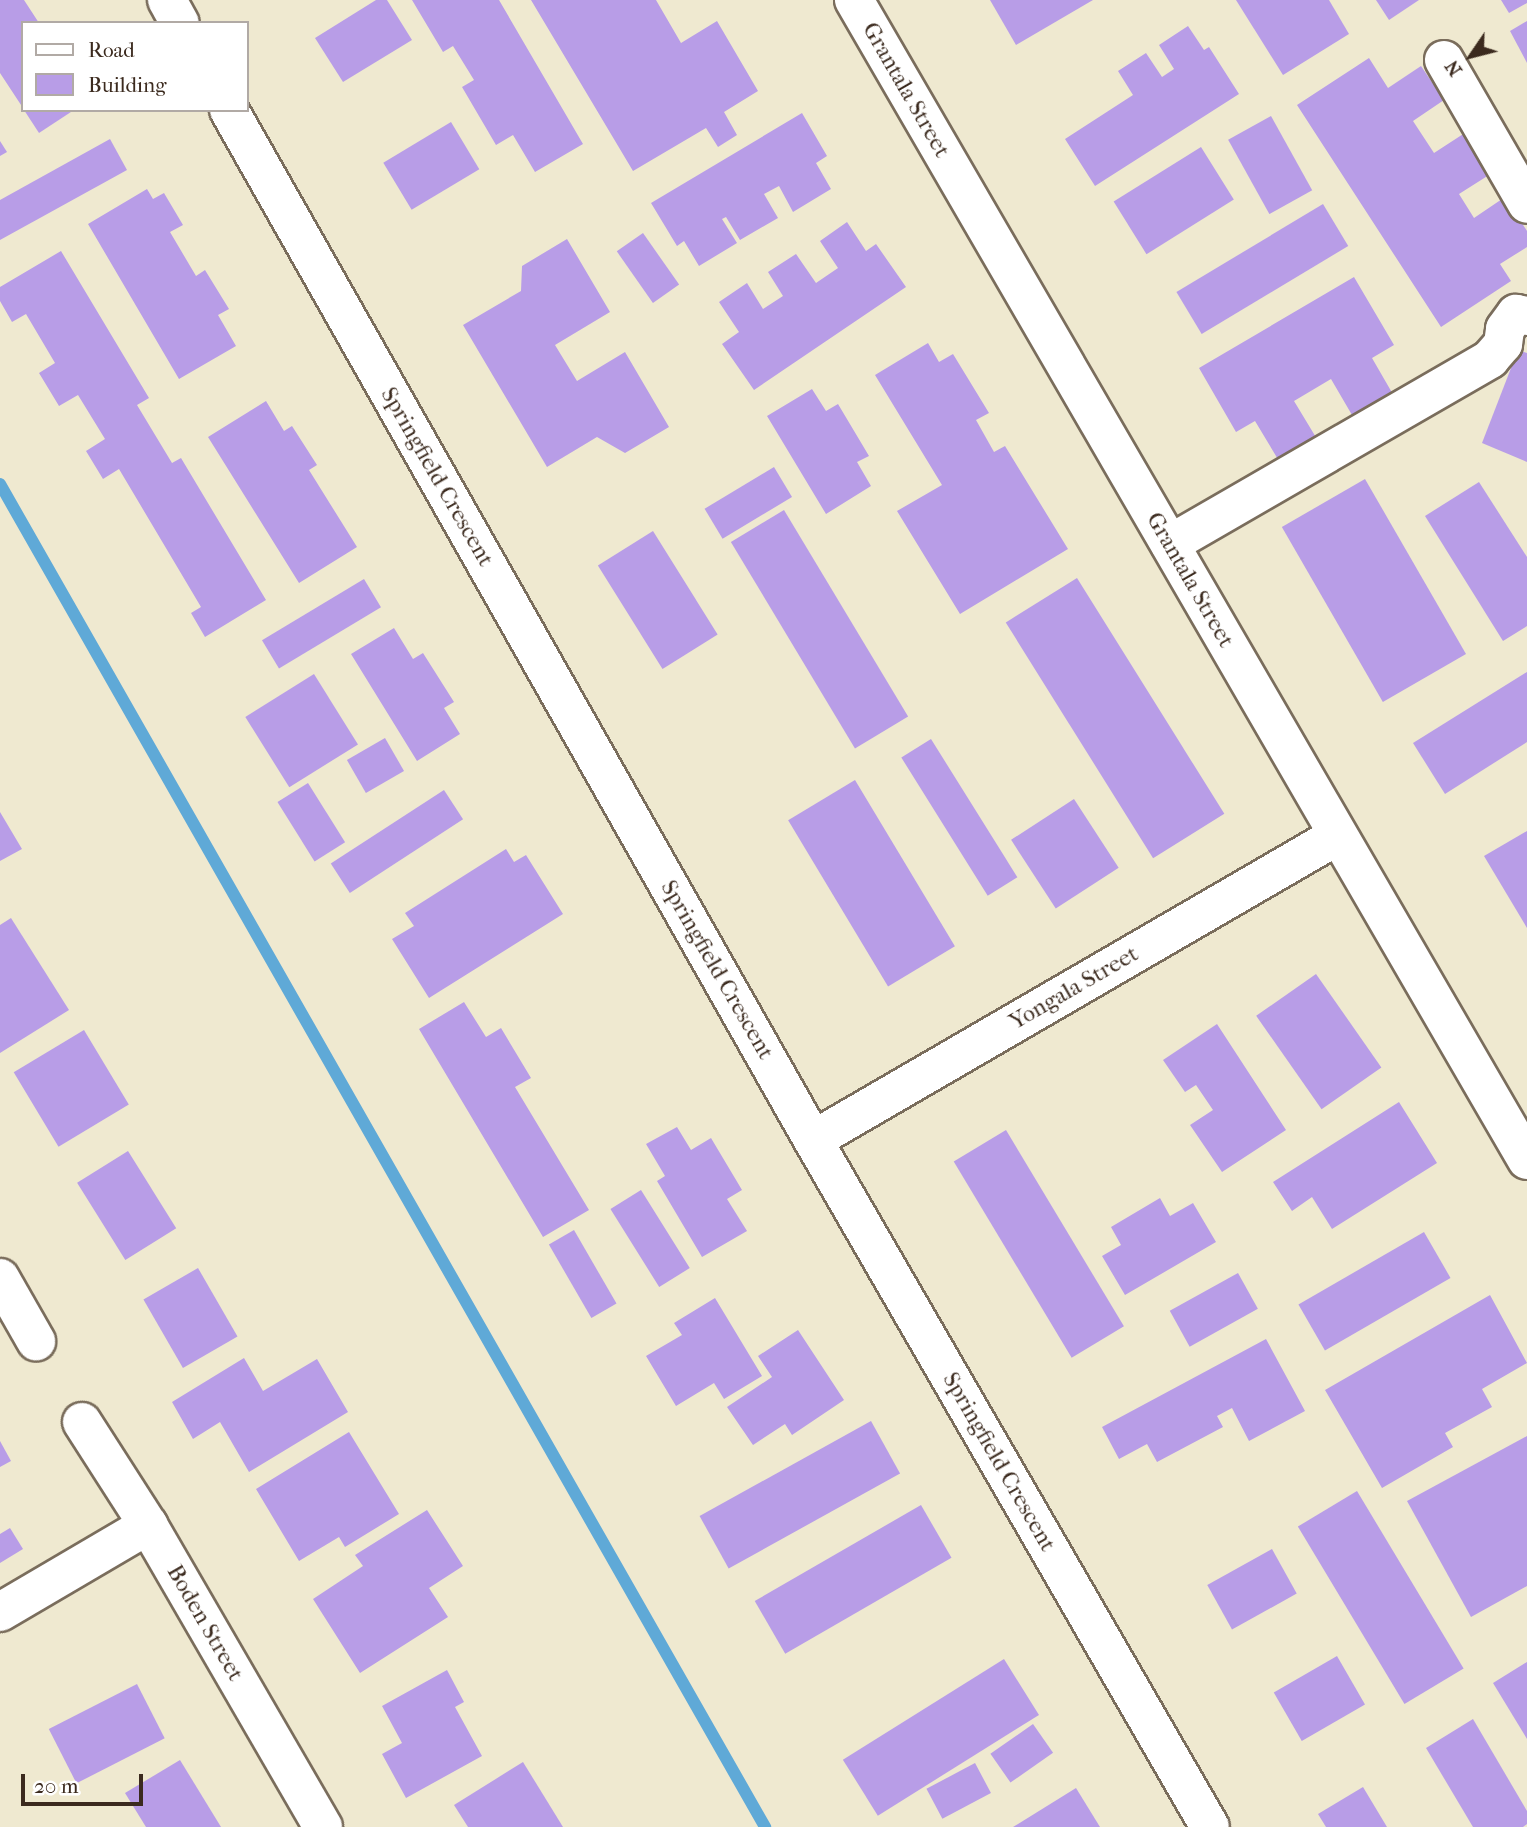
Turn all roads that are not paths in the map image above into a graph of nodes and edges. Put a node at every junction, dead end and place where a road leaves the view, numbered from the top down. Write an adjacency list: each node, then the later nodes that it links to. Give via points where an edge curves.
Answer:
1 (167, 0): 3 (street)
2 (854, 0): 8 (street, Grantala Street)
3 (179, 21)
4 (1444, 60): 6 (street)
5 (230, 112): 10 (street, Springfield Crescent)
6 (1527, 204)
7 (1527, 316): 8 (street, via 1516,314 1505,329 1503,344 1490,359)
8 (1170, 544): 9 (street, Grantala Street)
9 (1335, 837): 10 (street, Yongala Street); 11 (street, Grantala Street)
10 (813, 1140): 18 (street, Springfield Crescent)
11 (1527, 1160)
12 (0, 1278): 13 (street)
13 (36, 1341)
14 (82, 1422): 15 (street, Boden Street)
15 (148, 1525): 16 (street); 17 (street, Boden Street)
16 (0, 1612)
17 (323, 1827)
18 (1210, 1827)

